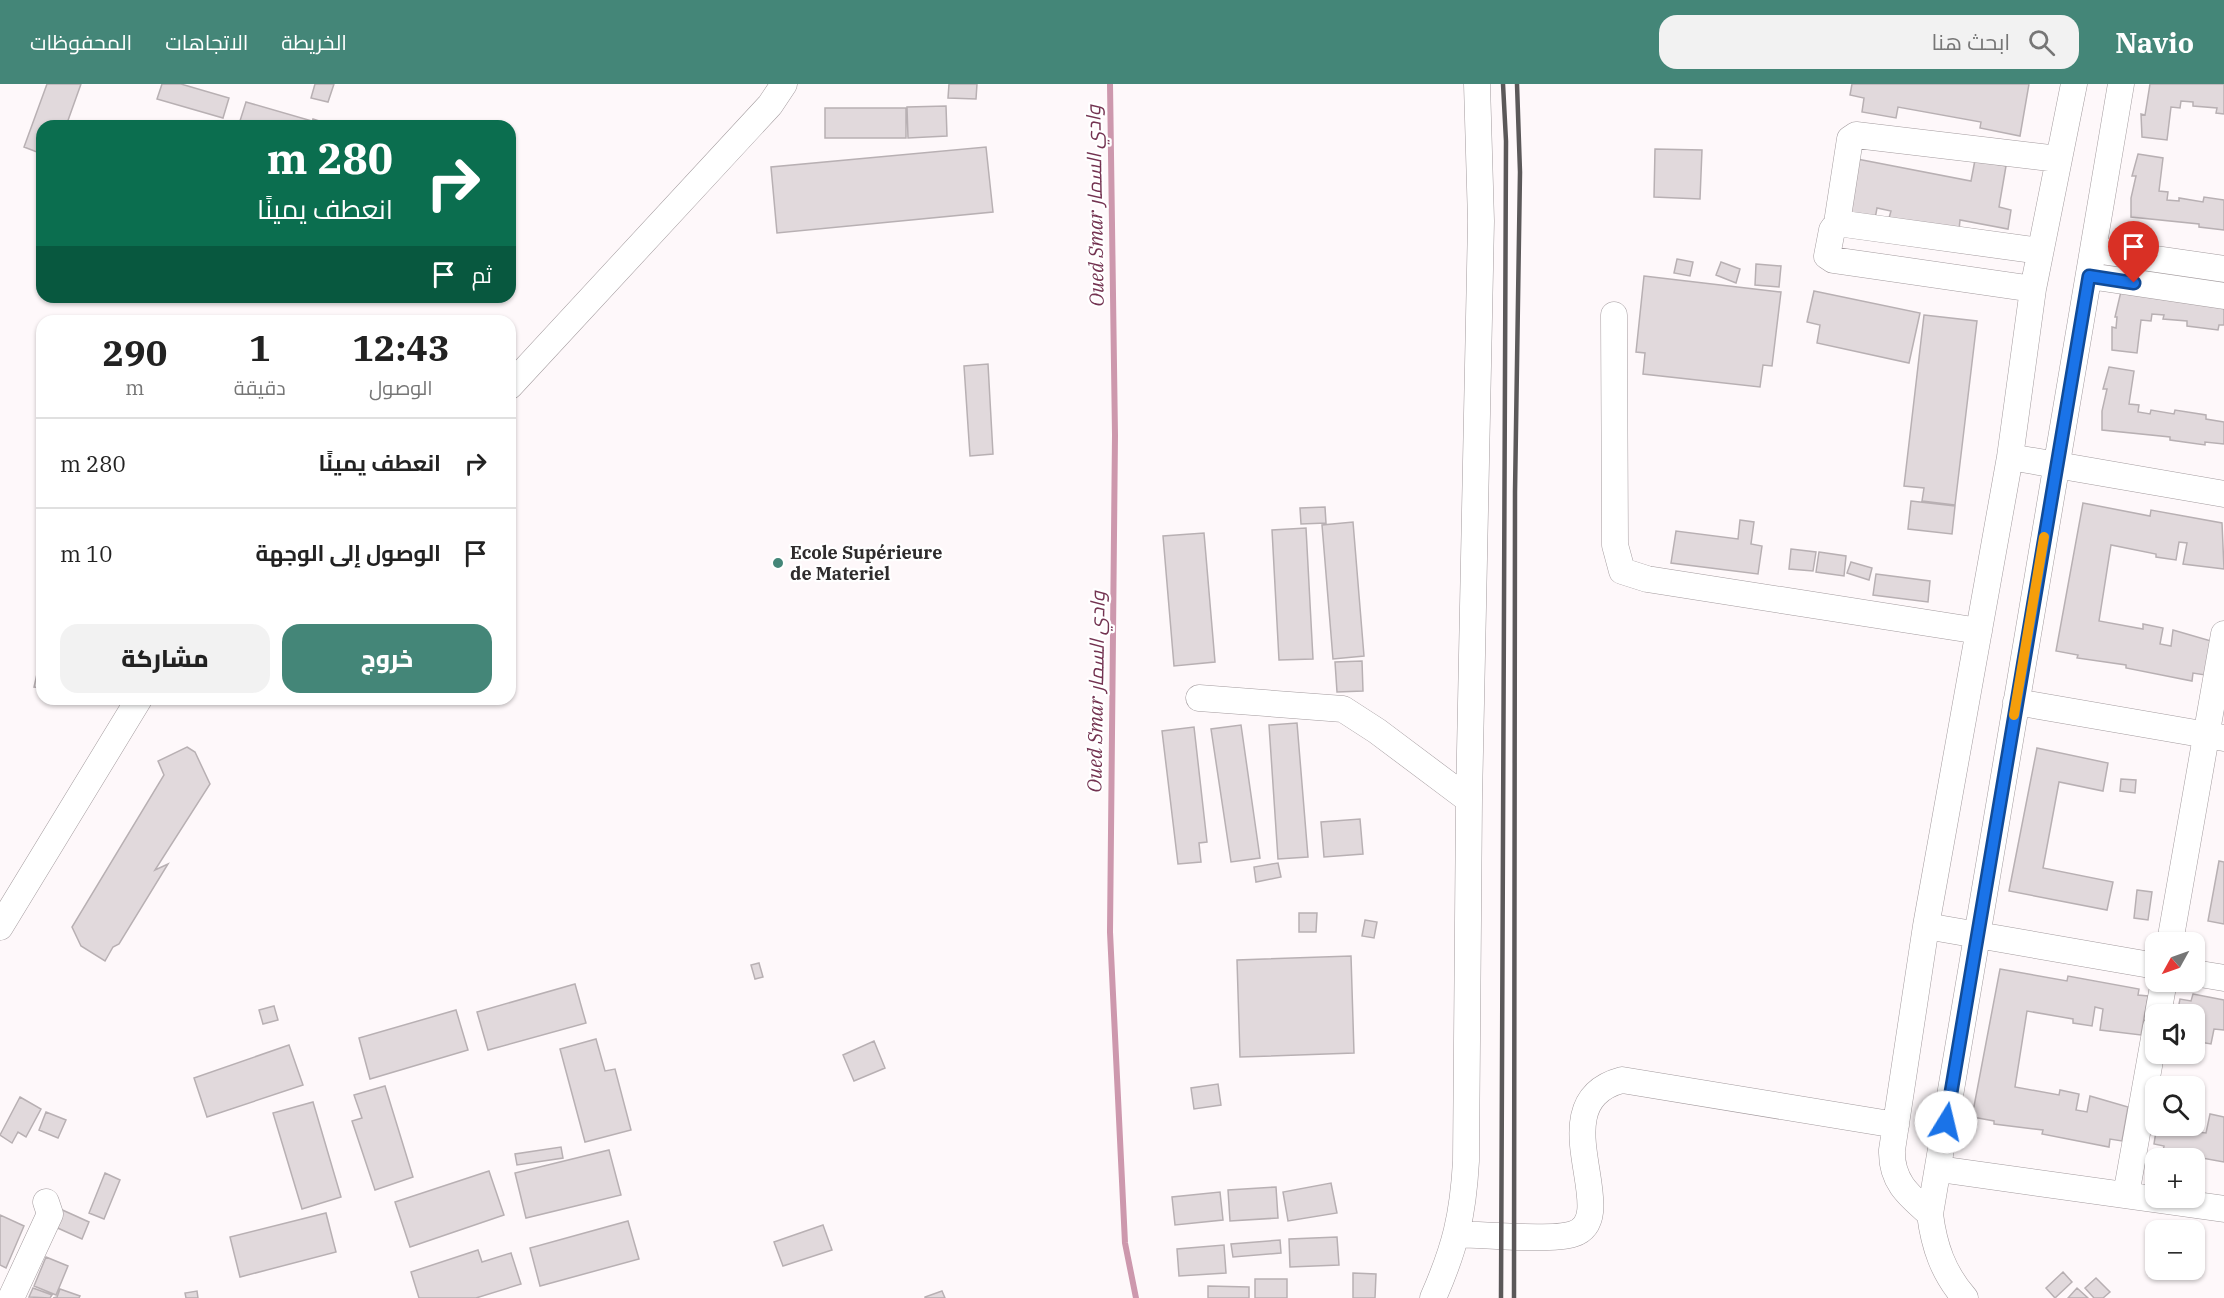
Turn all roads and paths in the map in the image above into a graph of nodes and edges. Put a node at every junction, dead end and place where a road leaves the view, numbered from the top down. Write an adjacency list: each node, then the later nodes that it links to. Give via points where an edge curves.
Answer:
1 (784, 84): 14 (street, via 770,105)
2 (1477, 84): 24 (street, via 1480,221)
3 (2074, 84): 5 (street)
4 (2121, 84): 7 (street)
5 (2058, 159): 6 (street, via 1856,135 1850,139); 8 (street)
6 (1838, 223): 8 (street); 11 (street, via 1832,230 1827,256 1833,260)
7 (2094, 250): 9 (street); 10 (street)
8 (2040, 251): 11 (street)
9 (2224, 269)
10 (2089, 276): 12 (street); 16 (street)
11 (2034, 289): 15 (street)
12 (2224, 296)
13 (1614, 315): 18 (street, via 1615,545 1622,571 1647,579)
14 (516, 380)
15 (2010, 457): 16 (street); 18 (street)
16 (2057, 465): 17 (street); 21 (street)
17 (2224, 494)
18 (1979, 631): 25 (street)
19 (2224, 634): 23 (street)
20 (1199, 698): 24 (street, via 1343,709)
21 (2016, 702): 23 (street); 28 (street)
22 (136, 705): 26 (street)
23 (2214, 736): 27 (street)
24 (1469, 800): 39 (street, via 1466,1161)
25 (1926, 926): 28 (street); 33 (street)
26 (0, 927)
27 (2172, 932)
28 (1977, 935): 29 (street); 34 (street)
29 (2145, 964)
30 (2205, 975): 31 (street)
31 (2224, 978)
32 (2149, 1064): 35 (street)
33 (1896, 1125): 38 (street, via 1894,1174); 39 (street, via 1622,1080 1606,1084 1593,1094 1585,1108 1582,1125 1590,1216 1580,1231 1545,1236)
34 (1939, 1169): 35 (street); 38 (street)
35 (2126, 1195): 37 (street)
36 (46, 1202): 40 (street, via 50,1214)
37 (2224, 1209)
38 (1930, 1214): 42 (street, via 1933,1240 1942,1264)
39 (1458, 1234): 41 (street)
40 (11, 1298)
41 (1433, 1298)
42 (1965, 1298)

